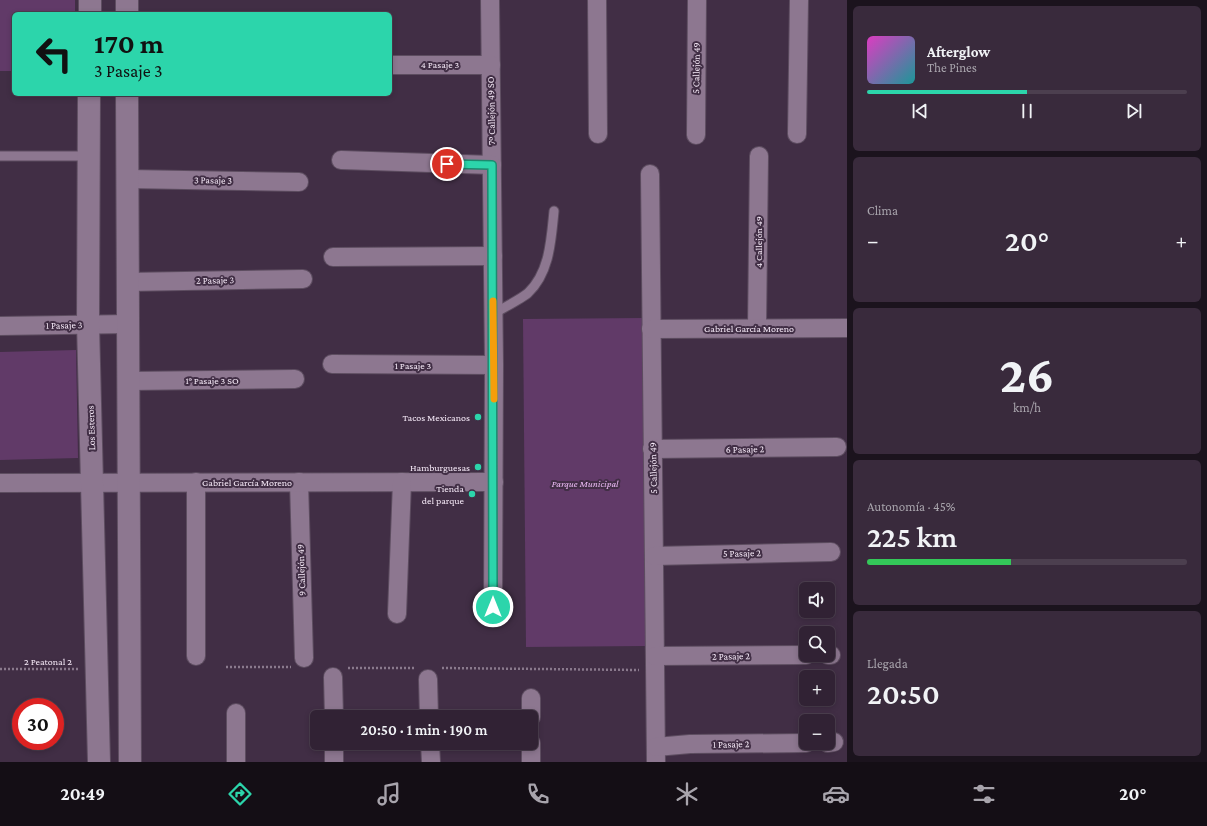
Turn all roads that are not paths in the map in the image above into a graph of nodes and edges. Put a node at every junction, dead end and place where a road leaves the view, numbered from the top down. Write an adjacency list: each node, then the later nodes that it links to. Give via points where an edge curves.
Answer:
1 (90, 0): 7 (street)
2 (127, 0): 8 (street)
3 (490, 0): 10 (street, 7º Callejón 49 SO)
4 (597, 0): 13 (street)
5 (697, 0): 15 (street, 5 Callejón 49)
6 (799, 0): 14 (street)
7 (90, 12)
8 (127, 12)
9 (392, 64): 10 (street, 4 Pasaje 3)
10 (491, 66): 20 (street, 7º Callejón 49 SO)
11 (89, 96): 17 (street, Los Esteros)
12 (127, 96): 22 (street)
13 (598, 134)
14 (797, 134)
15 (696, 135)
16 (0, 156): 17 (lane)
17 (88, 156): 30 (street, Los Esteros)
18 (759, 156): 33 (street, 4 Callejón 49)
19 (341, 160): 20 (street)
20 (492, 165): 25 (street, 7º Callejón 49 SO)
21 (650, 174): 35 (street, 5 Callejón 49)
22 (128, 179): 23 (street, 3 Pasaje 3); 28 (street)
23 (299, 182)
24 (554, 211): 29 (lane, via 545,268 537,282 527,294)
25 (493, 256): 26 (street); 29 (street, 7º Callejón 49 SO)
26 (333, 257)
27 (303, 279): 28 (street, 2 Pasaje 3)
28 (127, 282): 31 (street)
29 (493, 314): 37 (street, 7º Callejón 49 SO)
30 (88, 324): 31 (street, 1 Pasaje 3); 32 (street, 1 Pasaje 3); 42 (street, Los Esteros)
31 (128, 324): 39 (street)
32 (0, 326)
33 (757, 328): 34 (street, Gabriel García Moreno); 35 (street, Gabriel García Moreno)
34 (847, 328)
35 (651, 329): 41 (street, 5 Callejón 49)
36 (332, 364): 37 (street, 1 Pasaje 3)
37 (494, 365): 47 (street, 7º Callejón 49 SO)
38 (295, 379): 39 (street, 1° Pasaje 3 SO)
39 (128, 381): 43 (street)
40 (837, 447): 41 (street, 6 Pasaje 2)
41 (652, 449): 50 (street, 5 Callejón 49)
42 (93, 482): 43 (street, Gabriel García Moreno); 48 (street, Gabriel García Moreno); 69 (street, Los Esteros)
43 (128, 482): 44 (street, Gabriel García Moreno); 70 (street)
44 (196, 482): 45 (street, Gabriel García Moreno); 54 (street)
45 (299, 482): 46 (street, Gabriel García Moreno); 56 (street, 9 Callejón 49)
46 (402, 482): 47 (street, Gabriel García Moreno); 52 (street)
47 (494, 482): 51 (street, 7º Callejón 49 SO)
48 (0, 483)
49 (831, 552): 50 (street, 5 Pasaje 2)
50 (654, 556): 55 (street, 5 Callejón 49)
51 (493, 607)
52 (397, 614)
53 (799, 655): 55 (street, 2 Pasaje 2)
54 (196, 656)
55 (655, 656): 68 (street, 5 Callejón 49)
56 (304, 658)
57 (333, 677): 60 (street)
58 (428, 679): 61 (street)
59 (531, 698): 62 (street)
60 (334, 710)
61 (429, 710)
62 (531, 710)
63 (236, 713): 71 (street)
64 (799, 743): 68 (street, 1 Pasaje 2, via 690,744)
65 (334, 750): 72 (street)
66 (430, 750): 73 (street)
67 (531, 750): 74 (street)
68 (656, 754)
69 (99, 762)
70 (130, 762)
71 (236, 762)
72 (334, 762)
73 (431, 762)
74 (531, 762)

